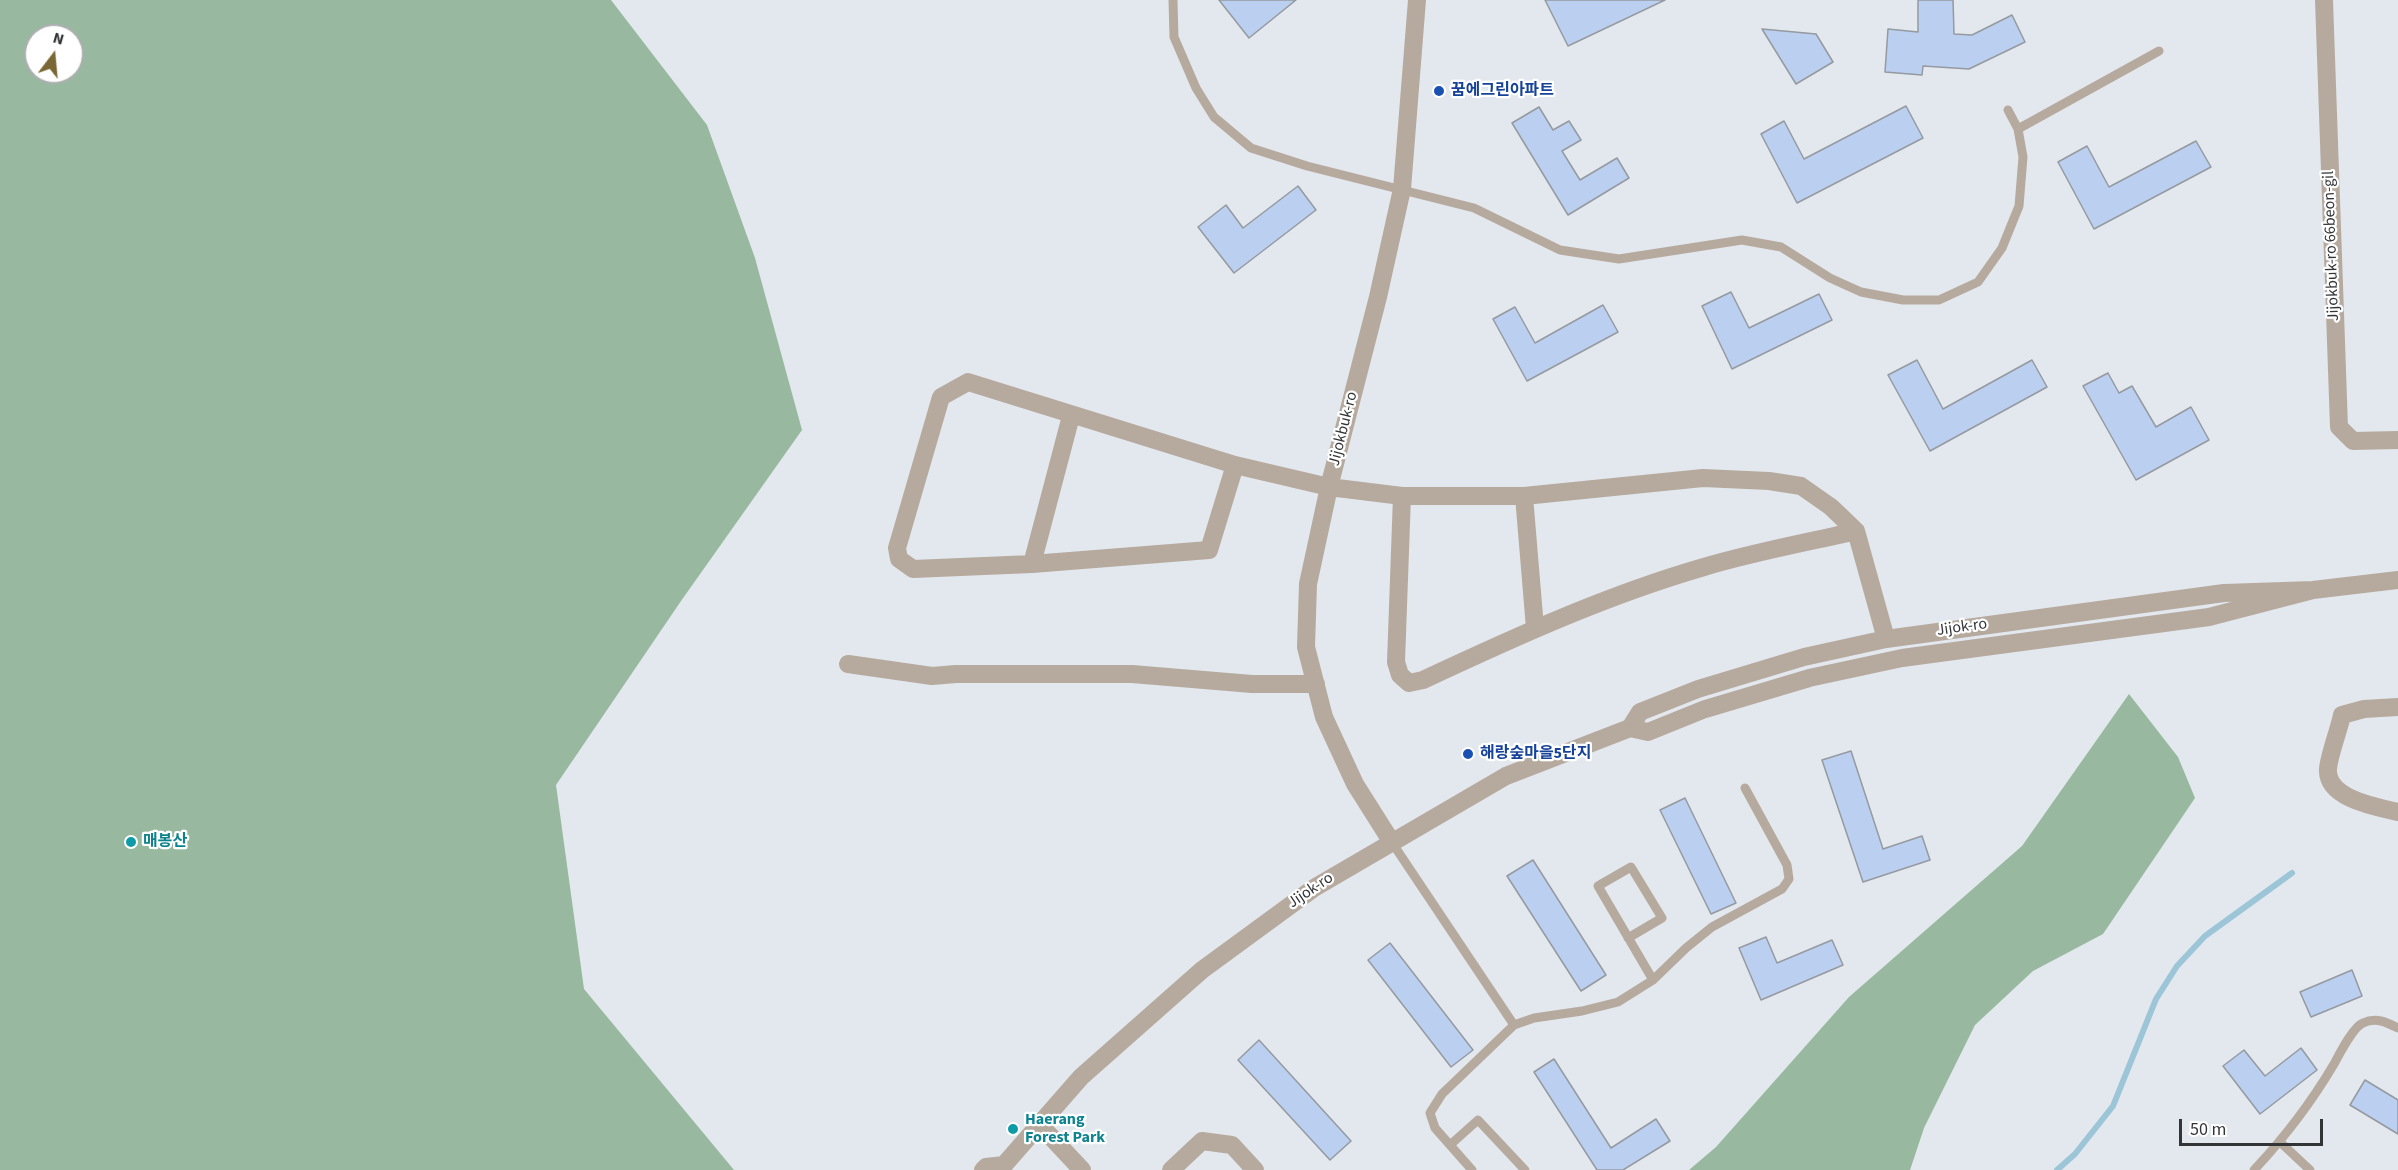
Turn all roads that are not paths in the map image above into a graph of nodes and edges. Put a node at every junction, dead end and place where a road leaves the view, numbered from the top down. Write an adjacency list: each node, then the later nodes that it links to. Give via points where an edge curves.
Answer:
1 (1173, 0): 7 (lane, via 1174,37 1196,88 1214,117 1251,148)
2 (1418, 0): 7 (street, Jijokbuk-ro)
3 (2324, 0): 9 (street, Jijokbuk-ro 66beon-gil, via 2339,427 2353,441)
4 (2159, 51): 6 (lane)
5 (2008, 110): 6 (lane)
6 (2018, 129): 7 (lane, via 2023,157 2019,206 2002,248 1978,282 1939,300 1903,300 1862,292 1830,278 1781,247 1742,240 1619,259 1560,250 1474,208)
7 (1402, 189): 11 (street, Jijokbuk-ro)
8 (1071, 416): 10 (street); 15 (street); 15 (street, via 968,382 941,397 897,548 898,559 914,568)
9 (2398, 440)
10 (1235, 465): 11 (street); 15 (street, via 1209,550)
11 (1329, 487): 12 (street); 21 (street, Jijokbuk-ro, via 1308,584 1306,647)
12 (1402, 496): 13 (street); 18 (street, via 1396,662 1400,675 1409,684)
13 (1524, 496): 14 (street, via 1703,478 1769,481 1801,486); 18 (street)
14 (1856, 531): 18 (street, via 1704,567); 19 (street)
15 (1032, 564)
16 (2398, 580): 17 (street, Jijok-ro)
17 (2313, 590): 19 (street, Jijok-ro, via 2224,593); 23 (street, Jijok-ro, via 2209,617 1902,658 1809,678 1705,709 1648,732)
18 (1535, 628)
19 (1886, 639): 23 (street, Jijok-ro, via 1804,657 1698,689 1640,712)
20 (848, 664): 21 (street, via 932,676 1132,674 1252,684)
21 (1316, 684): 26 (street, Jijokbuk-ro, via 1324,717 1355,784)
22 (2398, 707): 25 (street, via 2342,715 2328,770 2336,788 2354,800)
23 (1630, 728): 26 (street, Jijok-ro, via 1506,776)
24 (1745, 788): 28 (lane, via 1787,865 1789,879 1782,889 1712,927)
25 (2398, 812)
26 (1391, 841): 29 (lane); 31 (street, Jijok-ro, via 1314,888 1202,970 1082,1077)
27 (1628, 938): 27 (lane, via 1662,918 1631,867 1598,886); 28 (lane)
28 (1653, 980): 29 (lane, via 1618,1002)
29 (1514, 1025): 33 (lane, via 1442,1094 1431,1113 1435,1128)
30 (2398, 1028): 32 (lane, via 2378,1019 2361,1023 2313,1099)
31 (1040, 1125): 34 (street, Jijok-ro); 36 (street)
32 (2280, 1142): 41 (lane); 42 (lane)
33 (1450, 1145): 39 (lane); 40 (lane, via 1478,1120)
34 (1004, 1167): 35 (street, Jijok-ro)
35 (983, 1170)
36 (1082, 1170)
37 (1171, 1170): 38 (street, via 1202,1141 1232,1145)
38 (1255, 1170)
39 (1472, 1170)
40 (1525, 1170)
41 (2254, 1170)
42 (2310, 1170)

